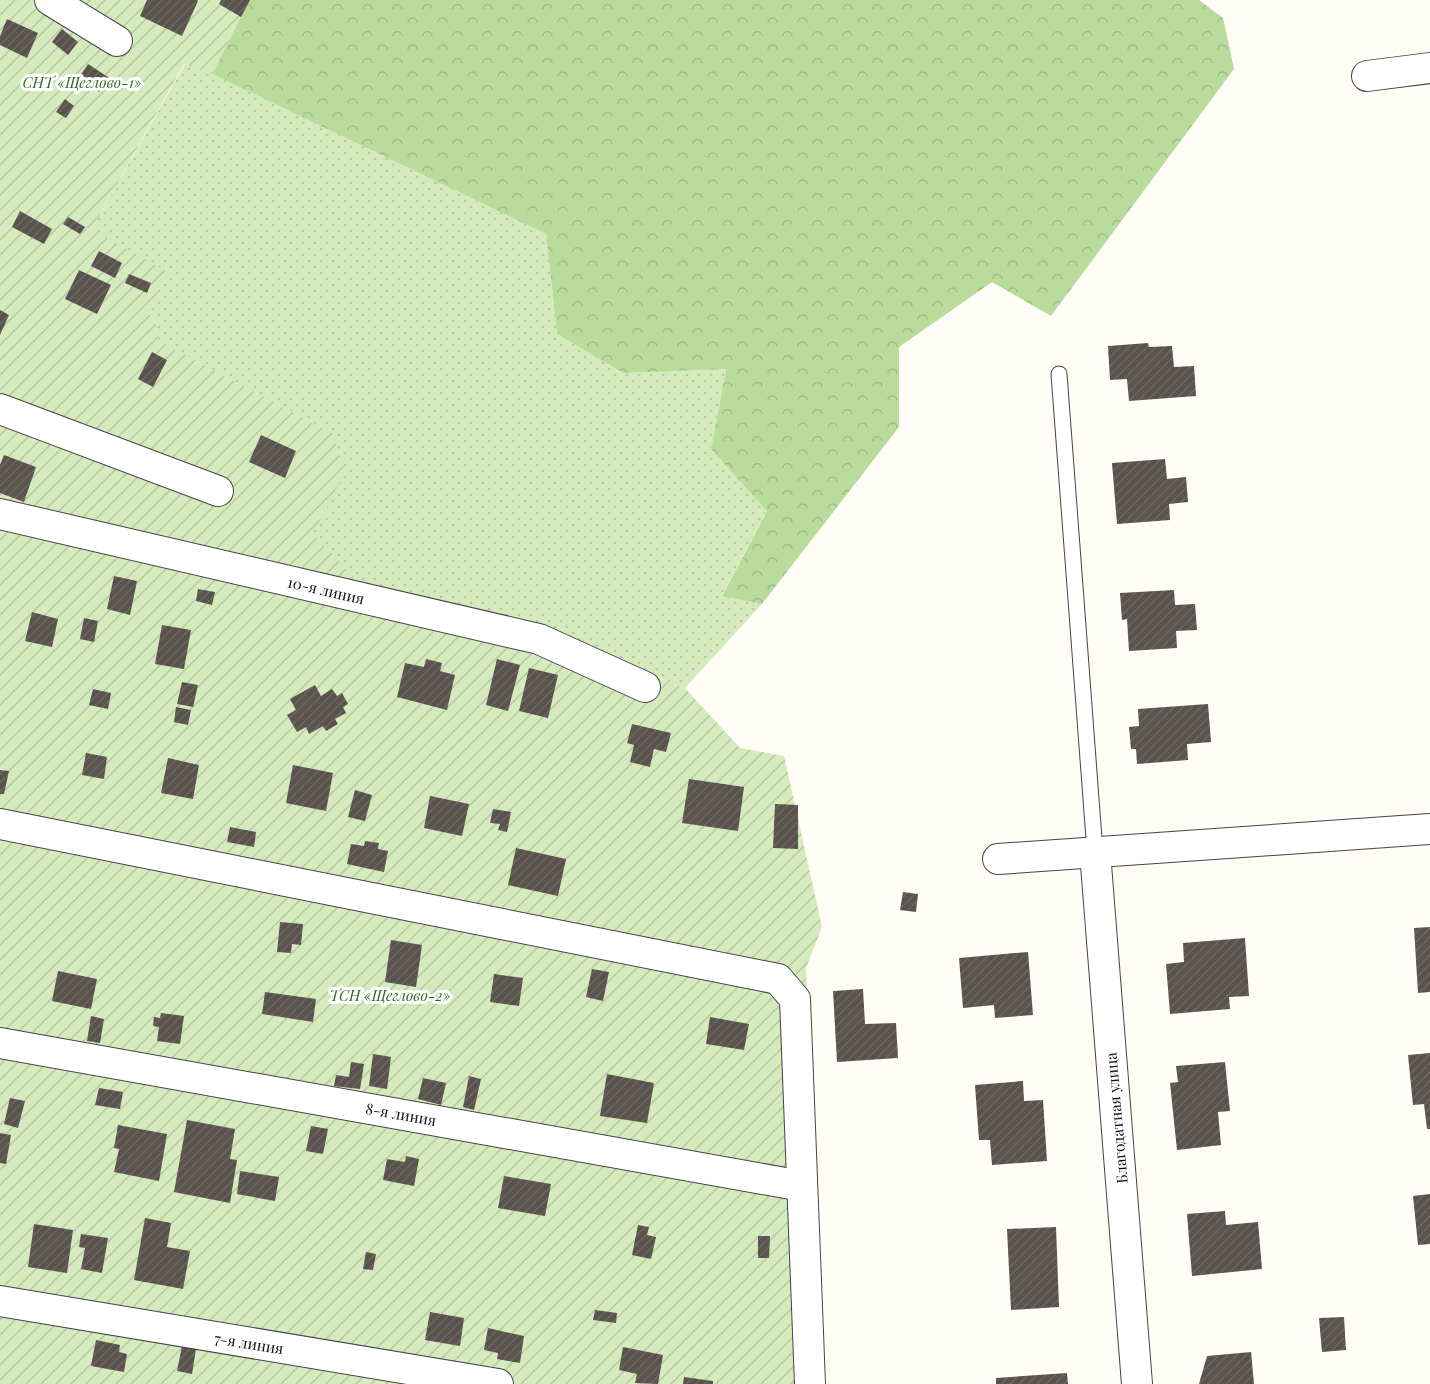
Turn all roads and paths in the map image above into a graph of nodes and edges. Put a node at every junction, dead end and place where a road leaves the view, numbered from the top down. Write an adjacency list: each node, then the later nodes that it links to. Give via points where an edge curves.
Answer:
1 (50, 0): 2 (street)
2 (117, 41)
3 (1430, 69): 4 (street)
4 (1367, 76)
5 (1059, 374): 12 (lane)
6 (0, 409): 7 (street)
7 (218, 491)
8 (0, 514): 9 (street, 10-я линия, via 539,639)
9 (645, 687)
10 (0, 824): 15 (street, via 778,979 795,999)
11 (1430, 829): 12 (street)
12 (1095, 852): 13 (street); 19 (street, Благодатная улица)
13 (998, 859)
14 (0, 1043): 15 (street, 8-я линия)
15 (802, 1186): 18 (street)
16 (0, 1301): 17 (street, 7-я линия)
17 (498, 1384)
18 (810, 1384)
19 (1137, 1384)

